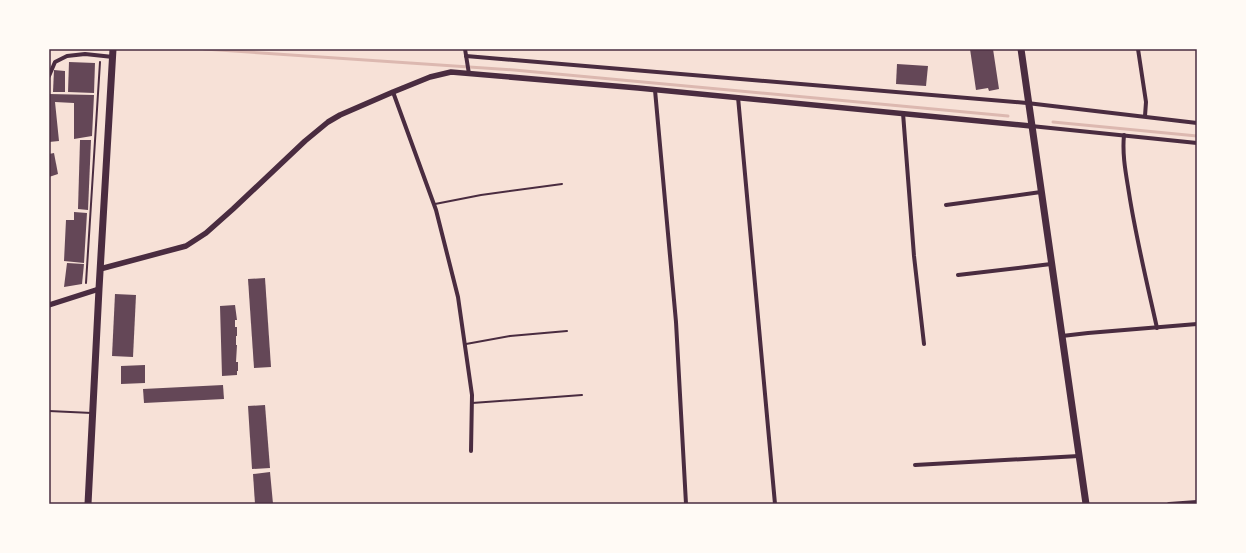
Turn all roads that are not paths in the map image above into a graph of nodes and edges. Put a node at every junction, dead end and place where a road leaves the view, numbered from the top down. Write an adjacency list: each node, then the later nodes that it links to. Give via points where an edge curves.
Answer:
1 (113, 49): 6 (main road)
2 (465, 49): 5 (street)
3 (1021, 49): 12 (main road)
4 (1138, 49): 14 (street, via 1146,102)
5 (466, 56): 7 (street); 12 (street)
6 (113, 57): 8 (street, via 85,54 67,56 55,62); 24 (main road)
7 (469, 73): 9 (street); 10 (street, via 451,72)
8 (49, 76)
9 (655, 90): 11 (street); 43 (street, via 676,322)
10 (392, 92): 21 (street); 24 (street, via 340,115 317,130 233,209 193,242 180,248)
11 (738, 97): 13 (street); 44 (street)
12 (1028, 103): 14 (street); 16 (main road)
13 (903, 113): 16 (street); 33 (street)
14 (1145, 116): 15 (street)
15 (1197, 123)
16 (1031, 126): 17 (street); 20 (main road)
17 (1124, 135): 18 (street); 29 (street, via 1124,160 1132,214)
18 (1197, 143)
19 (562, 184): 21 (lane, via 481,195)
20 (1041, 192): 22 (street); 23 (main road)
21 (434, 205): 32 (street, via 458,297)
22 (946, 205)
23 (1051, 264): 25 (street); 31 (main road)
24 (100, 269): 26 (main road)
25 (958, 275)
26 (99, 289): 27 (street); 37 (main road)
27 (49, 305)
28 (1197, 324): 29 (street)
29 (1157, 328): 31 (street)
30 (567, 331): 32 (lane, via 510,336)
31 (1062, 336): 39 (main road)
32 (465, 344): 35 (street)
33 (924, 344)
34 (582, 395): 35 (lane)
35 (472, 403): 38 (street)
36 (49, 411): 37 (lane)
37 (93, 414): 42 (main road)
38 (472, 451)
39 (1079, 456): 40 (street); 45 (main road)
40 (915, 465)
41 (1197, 502): 46 (street)
42 (88, 504)
43 (686, 504)
44 (775, 504)
45 (1086, 504)
46 (1169, 504)

